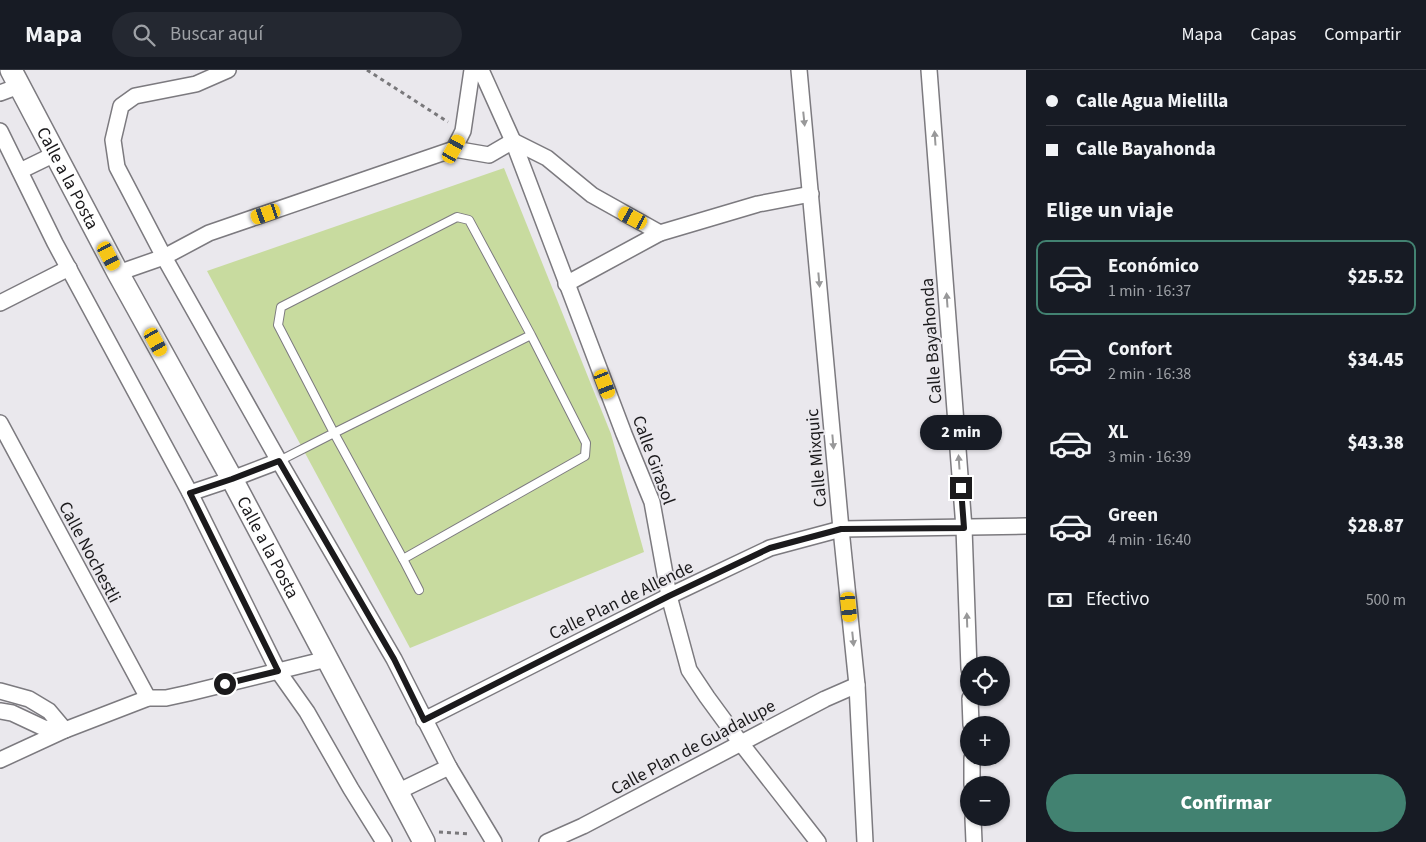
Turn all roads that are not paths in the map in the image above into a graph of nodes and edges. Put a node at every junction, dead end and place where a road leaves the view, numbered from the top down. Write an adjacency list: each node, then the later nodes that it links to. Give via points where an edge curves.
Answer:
1 (228, 70): 14 (street, via 196,84 135,96 121,106 113,140 116,167)
2 (472, 70): 9 (street, via 463,131)
3 (481, 70): 8 (street, Calle Girasol)
4 (799, 70): 12 (street, Calle Mixquic, one-way to 12)
5 (929, 70): 26 (street, Calle Bayahonda, one-way to 5)
6 (10, 83): 10 (street, Calle a la Posta)
7 (0, 131): 11 (street)
8 (513, 141): 9 (street, via 490,156); 13 (street, via 547,158 592,195); 17 (street, Calle Girasol)
9 (454, 149): 14 (street, via 209,233)
10 (55, 154): 11 (street); 16 (street, Calle a la Posta)
11 (20, 171): 15 (street)
12 (811, 194): 13 (street, via 758,204); 27 (street, Calle Mixquic, one-way to 27)
13 (660, 233): 17 (street)
14 (164, 257): 16 (street); 22 (street)
15 (68, 268): 18 (street); 24 (street)
16 (118, 273): 23 (street, Calle a la Posta)
17 (566, 284): 30 (street, Calle Girasol, via 652,502)
18 (0, 303)
19 (531, 335): 21 (lane); 21 (lane, via 469,220 457,217 281,307 278,325); 28 (lane, via 586,443 585,456)
20 (0, 424): 36 (street, Calle Nochestli)
21 (334, 433): 22 (lane); 28 (lane)
22 (279, 461): 23 (street); 38 (street, via 394,659)
23 (232, 479): 24 (street); 32 (street, Calle a la Posta)
24 (190, 493): 33 (street)
25 (1026, 526): 26 (street, Calle Plan de Allende)
26 (964, 528): 27 (street, Calle Plan de Allende); 31 (street, Calle Bayahonda, one-way to 26)
27 (841, 529): 30 (street, Calle Plan de Allende, via 770,548); 34 (street, Calle Mixquic, one-way to 34)
28 (402, 559): 29 (lane)
29 (419, 590)
30 (669, 596): 38 (street, Calle Plan de Allende); 40 (street, Calle Girasol, via 689,670)
31 (969, 656)
32 (327, 659): 33 (street); 43 (street, Calle a la Posta)
33 (278, 671): 36 (street, via 190,694); 46 (street)
34 (858, 685): 40 (street, Calle Plan de Guadalupe); 50 (street, Calle Mixquic)
35 (0, 691): 37 (street); 39 (street, via 29,699 49,711)
36 (148, 698): 39 (street)
37 (6, 712): 39 (street, via 44,728)
38 (424, 720): 42 (street)
39 (65, 730): 41 (street)
40 (740, 742): 48 (street, Calle Plan de Guadalupe, via 584,826); 49 (street, Calle Girasol)
41 (0, 760)
42 (449, 767): 43 (street); 47 (street)
43 (397, 792): 45 (street, Calle a la Posta)
44 (974, 826): 51 (street)
45 (421, 837)
46 (384, 842)
47 (494, 842)
48 (547, 842)
49 (818, 842)
50 (865, 842)
51 (974, 842)

